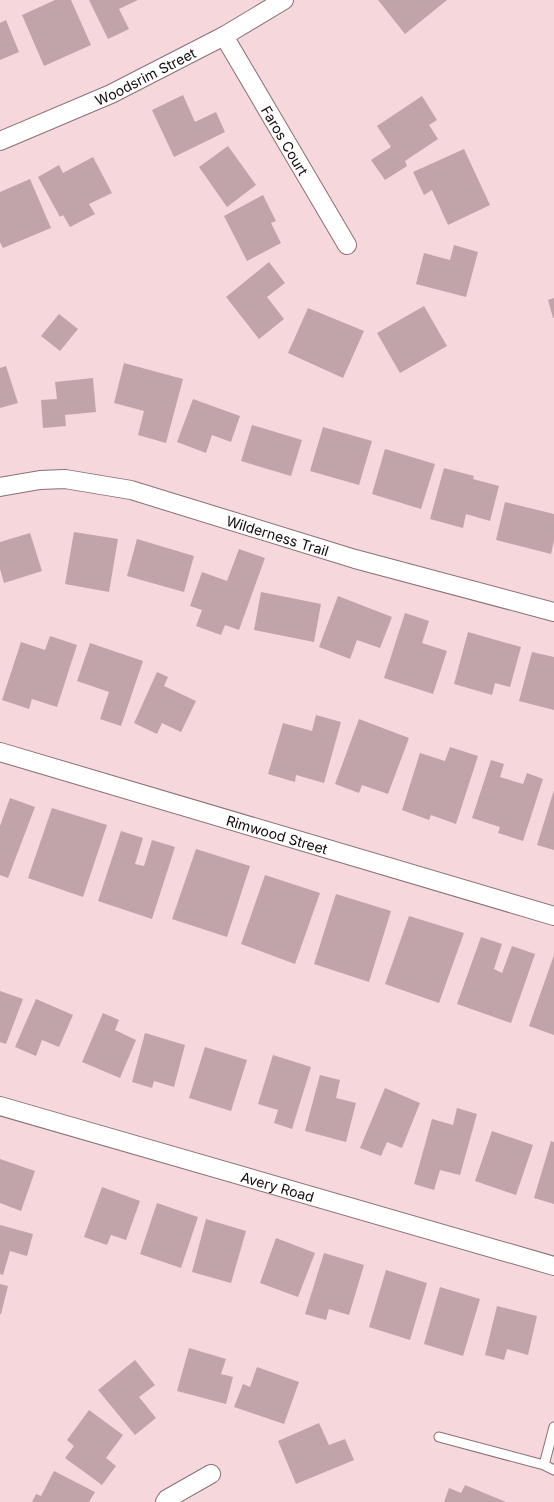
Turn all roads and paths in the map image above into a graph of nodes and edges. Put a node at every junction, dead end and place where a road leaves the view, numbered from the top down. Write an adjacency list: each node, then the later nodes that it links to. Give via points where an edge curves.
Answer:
1 (284, 0): 2 (street, Woodsrim Street)
2 (224, 36): 3 (street, Woodsrim Street, via 111,94); 4 (street, Faros Court)
3 (0, 141)
4 (347, 245)
5 (0, 487): 6 (street, Wilderness Trail, via 65,479 131,490 355,559)
6 (554, 612)
7 (0, 752): 8 (street, Rimwood Street)
8 (554, 916)
9 (0, 1106): 10 (street, Avery Road)
10 (554, 1266)
11 (554, 1427): 13 (lane)
12 (439, 1437): 13 (lane)
13 (544, 1465): 14 (lane)
14 (554, 1470)
15 (211, 1474): 16 (street)
16 (165, 1502)

